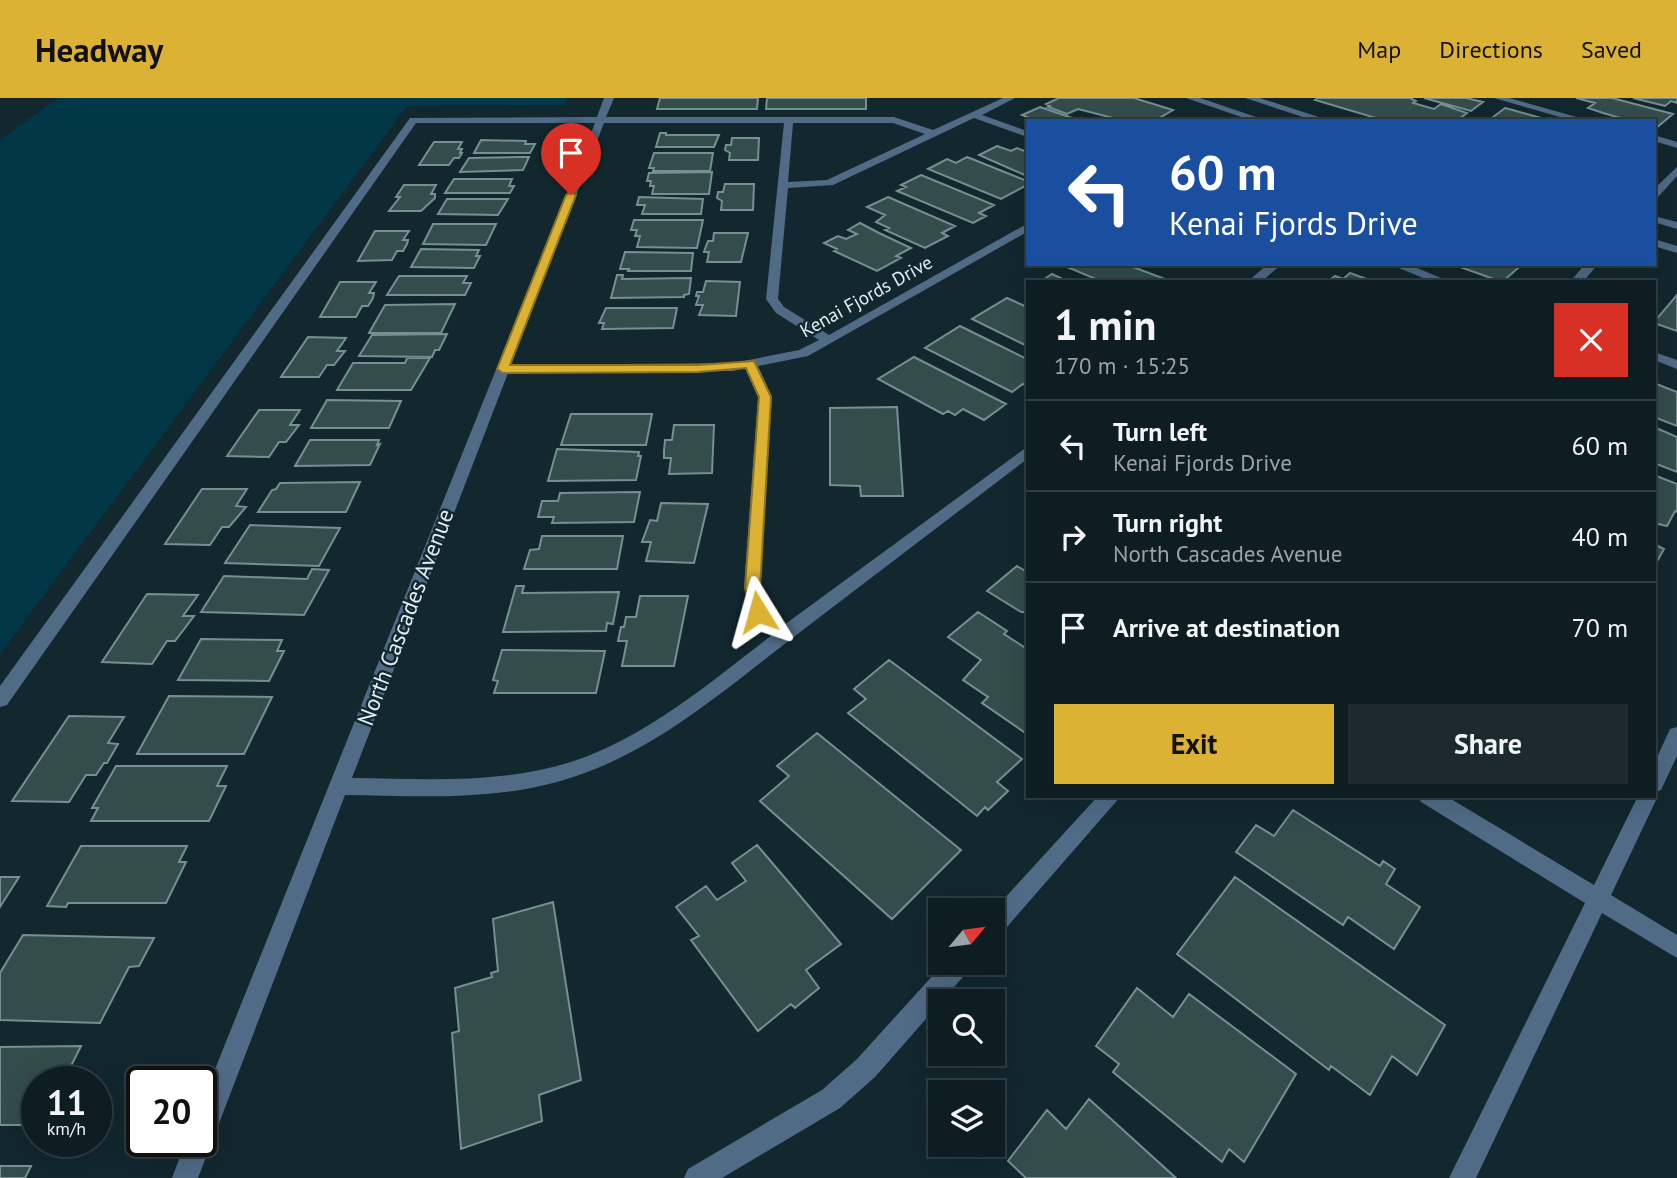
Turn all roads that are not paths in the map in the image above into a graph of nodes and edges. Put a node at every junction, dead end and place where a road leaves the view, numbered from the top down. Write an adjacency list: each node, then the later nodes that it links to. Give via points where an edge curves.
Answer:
1 (609, 98): 12 (street, North Cascades Avenue)
2 (1010, 98): 7 (street)
3 (1191, 98): 6 (street)
4 (1252, 98): 6 (street); 10 (street)
5 (1499, 98): 11 (street)
6 (1236, 112): 8 (street); 9 (street)
7 (974, 115): 14 (street); 15 (street)
8 (1223, 119)
9 (1258, 119)
10 (1320, 119)
11 (1578, 119)
12 (600, 120): 13 (street); 36 (street, North Cascades Avenue); 39 (street, via 413,120)
13 (789, 120): 14 (street, via 894,120); 19 (street)
14 (934, 134): 19 (street, via 829,183)
15 (1026, 134)
16 (1656, 139): 17 (street)
17 (1677, 145)
18 (1677, 170): 20 (street)
19 (783, 185): 32 (street, via 772,299 780,310)
20 (1656, 193)
21 (1656, 220): 22 (street)
22 (1677, 226)
23 (1026, 229): 32 (street, Kenai Fjords Drive)
24 (1656, 243): 25 (street)
25 (1677, 250)
26 (1273, 266): 29 (street)
27 (1401, 266): 30 (street)
28 (1590, 266): 31 (street)
29 (1255, 280)
30 (1439, 280)
31 (1578, 280)
32 (829, 340): 34 (street, Kenai Fjords Drive, via 803,353)
33 (1656, 357): 35 (street)
34 (750, 364): 36 (street, Kenai Fjords Drive); 38 (street, via 765,397 752,588 758,612)
35 (1677, 365)
36 (503, 369): 42 (street, North Cascades Avenue)
37 (1026, 453): 38 (street)
38 (784, 635): 42 (street, via 643,737 556,774 454,788)
39 (0, 700)
40 (1677, 735): 41 (street)
41 (1656, 780)
42 (339, 786): 50 (street, North Cascades Avenue)
43 (1109, 798): 47 (street)
44 (1431, 798): 46 (street)
45 (1647, 798): 46 (street)
46 (1599, 900): 48 (street); 54 (street)
47 (1005, 914)
48 (1677, 947)
49 (949, 975): 53 (street, via 866,1068 831,1099)
50 (217, 1095)
51 (193, 1157): 52 (street)
52 (185, 1178)
53 (697, 1178)
54 (1462, 1178)

